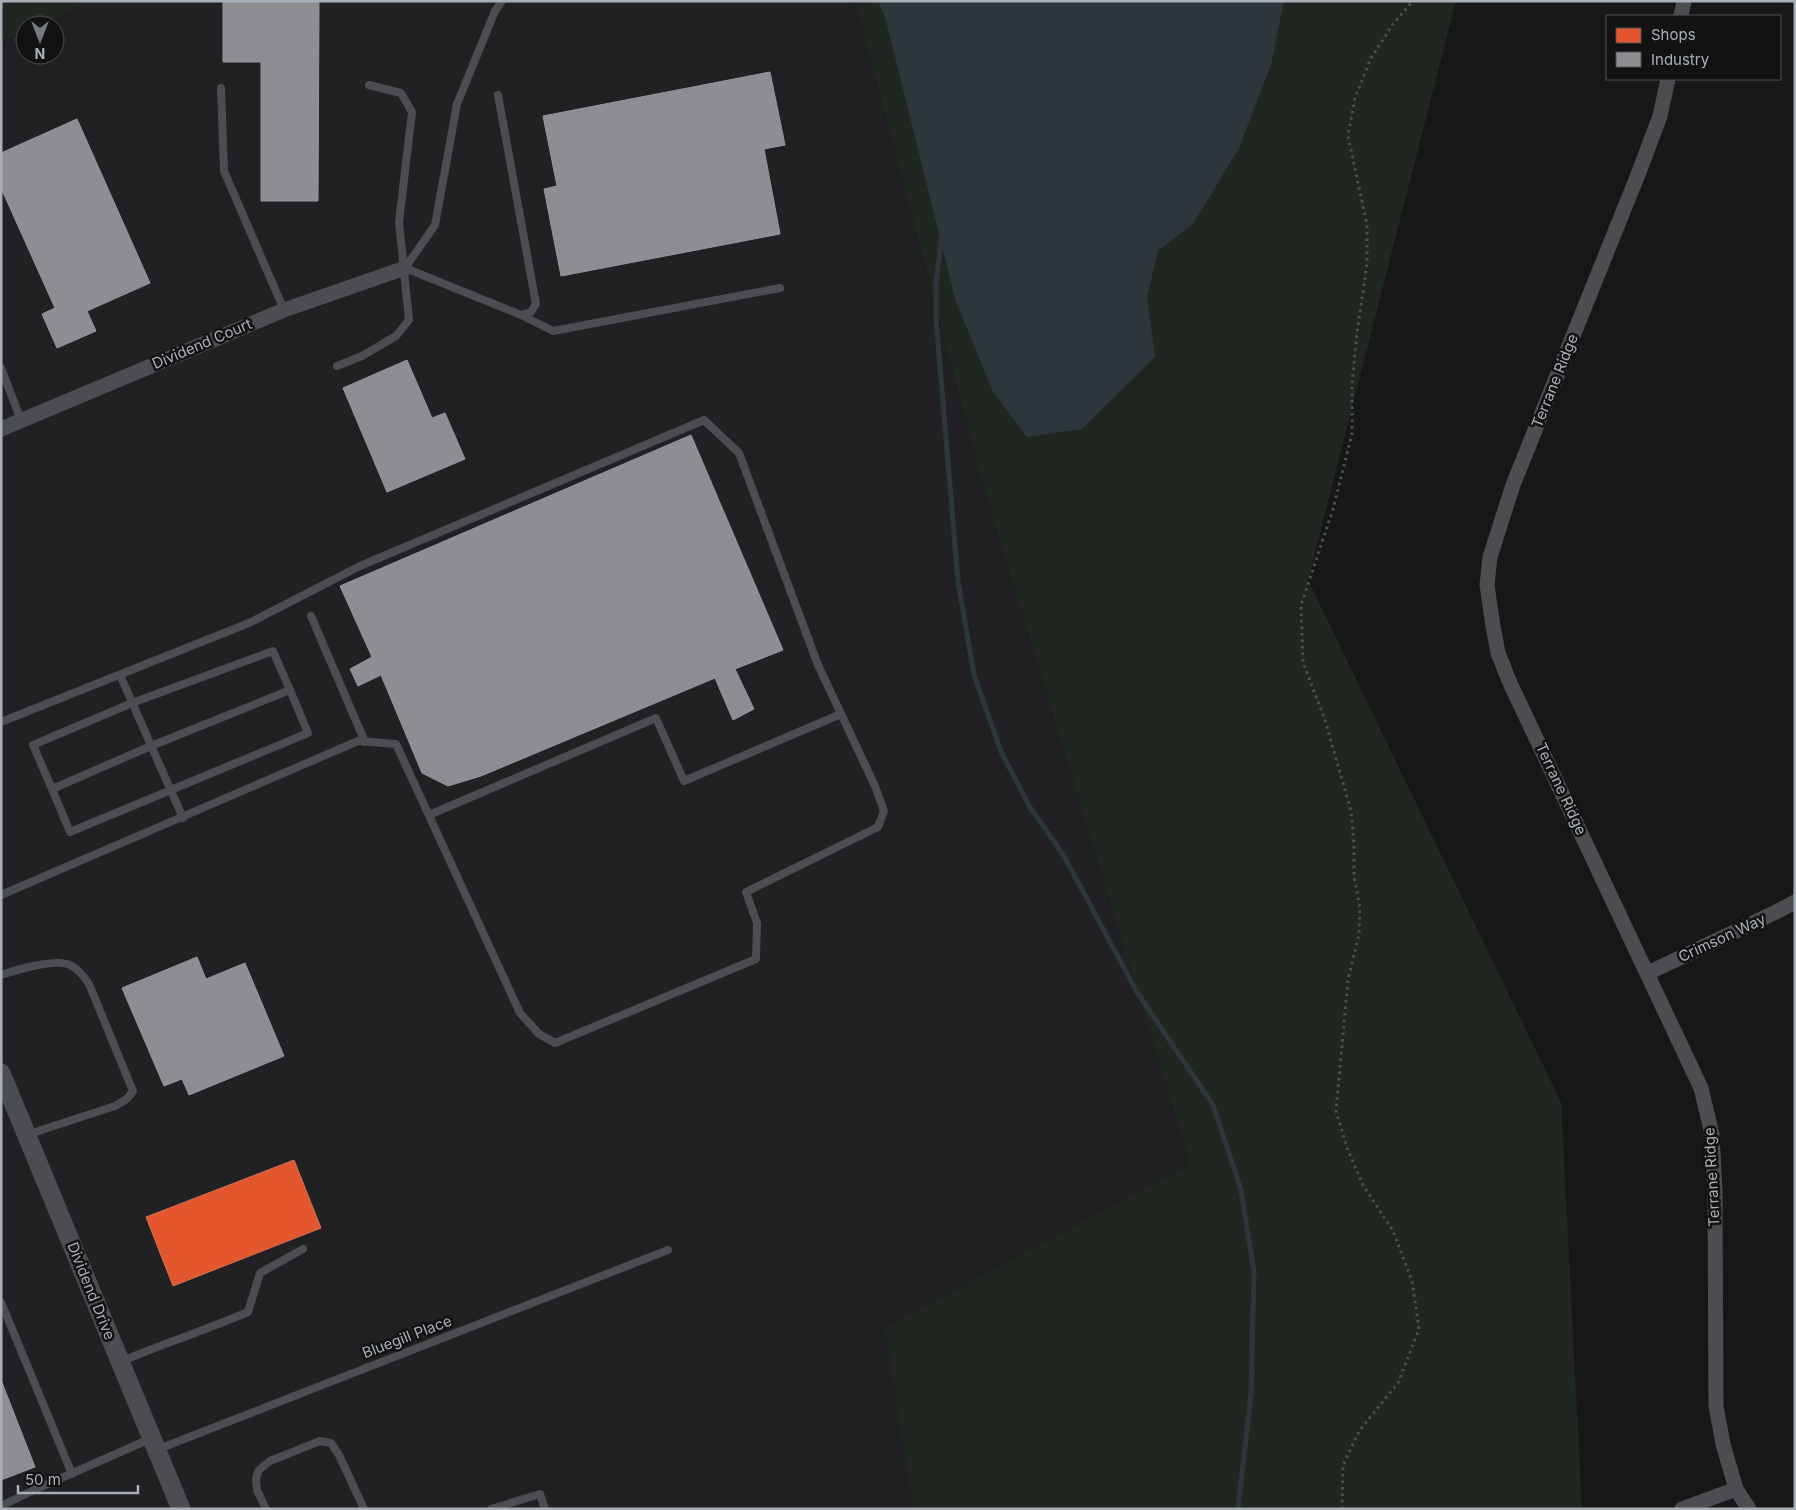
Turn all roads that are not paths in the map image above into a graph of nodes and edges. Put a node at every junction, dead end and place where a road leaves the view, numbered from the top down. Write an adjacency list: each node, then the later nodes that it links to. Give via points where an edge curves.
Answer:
1 (502, 1): 8 (lane, via 457,104 435,225)
2 (1684, 1): 3 (street)
3 (1681, 15)
4 (1668, 80): 30 (street, Terrane Ridge, via 1660,116 1639,172 1513,485 1490,557 1487,585 1498,653)
5 (369, 85): 8 (lane, via 401,93 412,112 399,222)
6 (221, 88): 10 (lane, via 224,171)
7 (498, 95): 11 (lane, via 536,304 531,312)
8 (405, 268): 10 (street, Dividend Court); 11 (lane); 12 (lane, via 409,320 396,336)
9 (780, 288): 11 (lane, via 553,331)
10 (284, 310): 14 (street, Dividend Court)
11 (521, 315)
12 (337, 366)
13 (1, 368): 14 (lane)
14 (21, 420): 15 (street, Dividend Court)
15 (1, 429)
16 (311, 616): 22 (lane)
17 (120, 675): 19 (lane); 20 (lane, via 249,623 360,566 704,420 739,453 818,664); 21 (lane)
18 (290, 690): 19 (lane, via 273,651); 23 (lane); 25 (lane, via 308,732)
19 (132, 703): 23 (lane); 24 (lane, via 33,745)
20 (841, 714): 26 (lane, via 684,781 656,718); 26 (lane, via 884,811 878,826 746,892 757,923 756,959 555,1044 520,1014)
21 (1, 722)
22 (366, 742): 26 (lane, via 396,744); 27 (lane, via 358,741)
23 (151, 746): 24 (lane); 25 (lane)
24 (52, 789): 25 (lane, via 70,832)
25 (170, 791): 27 (lane)
26 (428, 815)
27 (183, 818): 28 (lane)
28 (1, 895)
29 (1795, 902): 30 (street, Crimson Way)
30 (1648, 973): 40 (street, Terrane Ridge, via 1701,1088 1712,1134 1716,1406)
31 (1, 975): 33 (lane, via 52,964 68,964 82,974 133,1091 115,1106)
32 (1, 1073): 33 (street, Dividend Drive)
33 (26, 1135): 37 (street, Dividend Drive)
34 (303, 1249): 37 (lane, via 260,1273 248,1312)
35 (668, 1250): 38 (lane, Bluegill Place)
36 (1, 1302): 39 (lane)
37 (120, 1362): 38 (street, Dividend Drive)
38 (154, 1444): 39 (lane, Bluegill Place); 42 (street, Dividend Drive)
39 (72, 1474): 41 (lane, Bluegill Place)
40 (1736, 1488): 47 (street); 48 (street, Terrane Ridge)
41 (1, 1506)
42 (181, 1509)
43 (266, 1509): 44 (lane, via 257,1490 259,1470 270,1461 320,1441 331,1443 339,1455)
44 (364, 1509)
45 (491, 1509): 46 (lane, via 540,1494)
46 (545, 1509)
47 (1682, 1509)
48 (1749, 1509)

